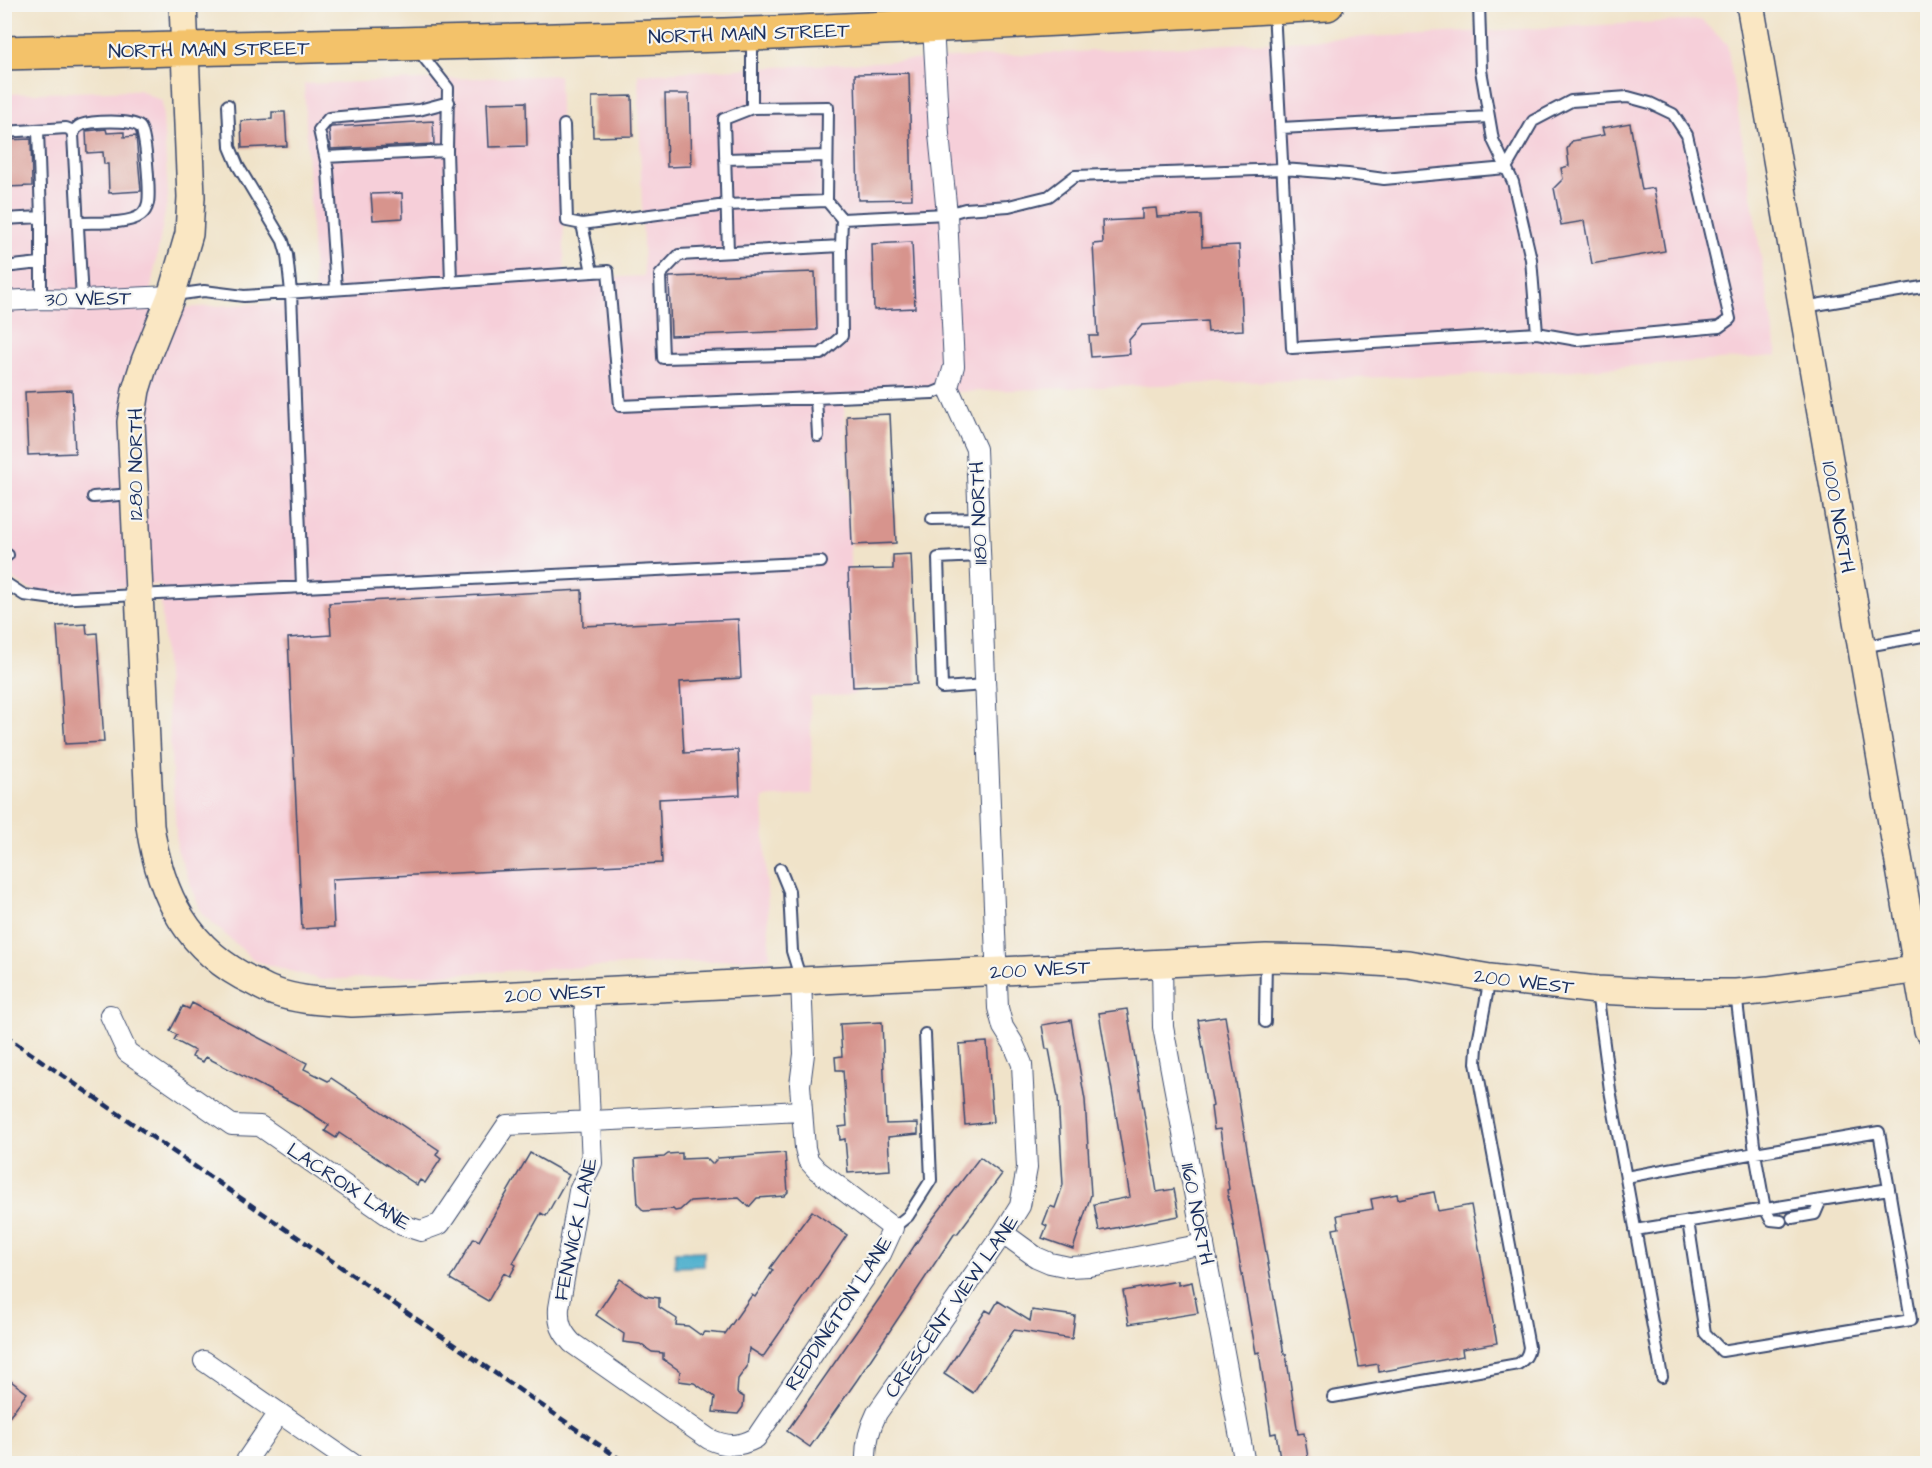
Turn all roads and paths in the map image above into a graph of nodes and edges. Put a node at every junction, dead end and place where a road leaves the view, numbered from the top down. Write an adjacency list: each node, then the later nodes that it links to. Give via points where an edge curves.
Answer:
1 (183, 4): 10 (street, 1280 NORTH)
2 (1327, 4): 5 (highway, NORTH MAIN STREET)
3 (1479, 4): 15 (lane, via 1481,70)
4 (1750, 4): 48 (street, 1000 NORTH)
5 (1274, 7): 6 (highway, NORTH MAIN STREET); 17 (lane)
6 (1170, 8): 7 (highway, NORTH MAIN STREET)
7 (933, 15): 8 (highway, NORTH MAIN STREET); 29 (street)
8 (752, 34): 9 (highway, NORTH MAIN STREET); 14 (lane)
9 (414, 45): 10 (highway, NORTH MAIN STREET); 12 (lane, via 448,88)
10 (186, 48): 11 (highway, NORTH MAIN STREET); 44 (street, 1280 NORTH, via 189,234)
11 (4, 53)
12 (448, 102): 21 (lane); 23 (lane, via 419,110 329,118 320,130)
13 (228, 105): 43 (lane, via 230,147 283,241)
14 (752, 108): 22 (lane, via 828,106); 24 (lane, via 724,119)
15 (1489, 117): 17 (lane); 25 (lane, via 1493,140)
16 (564, 125): 34 (lane, via 567,221)
17 (1281, 128): 26 (lane)
18 (38, 130): 19 (lane); 20 (lane, via 66,128); 30 (lane)
19 (4, 132)
20 (73, 135): 33 (lane); 33 (lane, via 85,124 123,121 139,126 145,136 146,210 131,220)
21 (447, 151): 23 (lane); 40 (lane)
22 (827, 156): 24 (lane); 27 (lane)
23 (326, 158): 42 (lane)
24 (725, 159): 28 (lane)
25 (1506, 168): 26 (lane, via 1384,179); 49 (lane, via 1513,182 1531,259); 49 (lane, via 1533,121 1571,101 1628,96 1672,114 1687,135 1730,319 1719,327 1577,340)
26 (1283, 169): 29 (lane, via 1075,176 1049,196); 49 (lane, via 1292,348)
27 (827, 201): 28 (lane); 32 (lane)
28 (726, 205): 34 (lane); 36 (lane)
29 (947, 214): 32 (lane); 50 (street, via 954,366)
30 (41, 217): 31 (lane); 37 (lane)
31 (4, 219)
32 (842, 219): 35 (lane)
33 (78, 223): 46 (lane)
34 (582, 224): 39 (lane)
35 (841, 246): 36 (lane); 36 (lane, via 842,336 821,354 663,358 660,274 678,255)
36 (728, 252)
37 (40, 262): 38 (lane); 45 (lane)
38 (4, 267)
39 (592, 272): 40 (lane); 51 (lane, via 608,271 620,406)
40 (451, 282): 42 (lane)
41 (1928, 286): 48 (lane)
42 (336, 290): 43 (lane)
43 (291, 292): 44 (lane, via 244,296 204,291); 60 (lane)
44 (171, 296): 46 (street, 30 WEST); 53 (street, 1280 NORTH, via 136,390 131,422)
45 (41, 299): 46 (street, 30 WEST); 47 (street, 30 WEST)
46 (82, 300)
47 (4, 301)
48 (1802, 307): 63 (street, 1000 NORTH)
49 (1537, 333)
50 (948, 387): 51 (lane, via 933,393); 55 (street, 1180 NORTH, via 976,449)
51 (816, 398): 52 (lane)
52 (818, 436)
53 (133, 494): 54 (lane); 61 (street, 1280 NORTH)
54 (93, 497)
55 (979, 518): 56 (lane); 57 (street, 1180 NORTH)
56 (932, 519)
57 (980, 556): 64 (street, 1180 NORTH); 64 (lane, via 938,558 942,688)
58 (820, 562): 60 (lane)
59 (4, 582): 61 (lane, via 24,595 38,598)
60 (302, 586): 61 (lane)
61 (138, 594): 66 (street, 1280 NORTH, via 154,855)
62 (1928, 635): 63 (lane)
63 (1861, 647): 69 (street, 1000 NORTH)
64 (986, 685): 70 (street, 1180 NORTH)
65 (780, 869): 72 (lane, via 789,891 792,951)
66 (185, 925): 74 (street, 200 WEST, via 207,952 237,974 275,992 313,1000 352,1003)
67 (1266, 958): 68 (street, 200 WEST); 71 (street, 200 WEST, via 1408,964); 77 (lane)
68 (1162, 963): 70 (street, 200 WEST); 91 (street, 1160 NORTH, via 1163,1027)
69 (1922, 969): 75 (street, 200 WEST); 78 (street, 1000 NORTH)
70 (998, 972): 72 (street, 200 WEST); 90 (street, CRESCENT VIEW LANE, via 998,1008 1022,1064 1027,1168 1020,1206)
71 (1490, 978): 73 (street, 200 WEST); 94 (lane, via 1476,1063 1528,1355 1518,1364)
72 (801, 980): 74 (street, 200 WEST); 80 (street, REDDINGTON LANE)
73 (1597, 990): 75 (street, 200 WEST); 83 (lane)
74 (584, 991): 81 (street, FENWICK LANE)
75 (1736, 993): 82 (lane)
76 (110, 1015): 81 (street, LACROIX LANE, via 127,1052 165,1079 232,1125 260,1126 402,1225 421,1231 440,1224 507,1125)
77 (1265, 1022)
78 (1928, 1030)
79 (925, 1034): 88 (lane, via 931,1180 908,1216)
80 (802, 1111): 81 (street, LACROIX LANE); 88 (street, REDDINGTON LANE, via 808,1160)
81 (591, 1120): 96 (street, FENWICK LANE, via 592,1162 579,1191 558,1308 562,1333 709,1439)
82 (1755, 1153): 83 (lane); 84 (lane, via 1879,1132); 86 (lane)
83 (1626, 1177): 89 (lane)
84 (1889, 1189): 85 (lane); 87 (lane, via 1911,1320 1722,1351 1705,1333)
85 (1821, 1200): 86 (lane); 86 (lane, via 1815,1214 1786,1220 1771,1220)
86 (1765, 1209): 87 (lane)
87 (1688, 1221): 89 (lane)
88 (893, 1228): 96 (street, REDDINGTON LANE, via 881,1254 756,1438)
89 (1635, 1230): 93 (lane)
90 (1003, 1233): 91 (street, via 1036,1257 1069,1267); 99 (street, CRESCENT VIEW LANE, via 877,1413 868,1436)
91 (1204, 1244): 100 (street, 1160 NORTH)
92 (204, 1361): 95 (street)
93 (1662, 1377)
94 (1333, 1397)
95 (279, 1413): 97 (street); 98 (street)
96 (732, 1447)
97 (244, 1464)
98 (352, 1464)
99 (866, 1464)
100 (1245, 1464)

